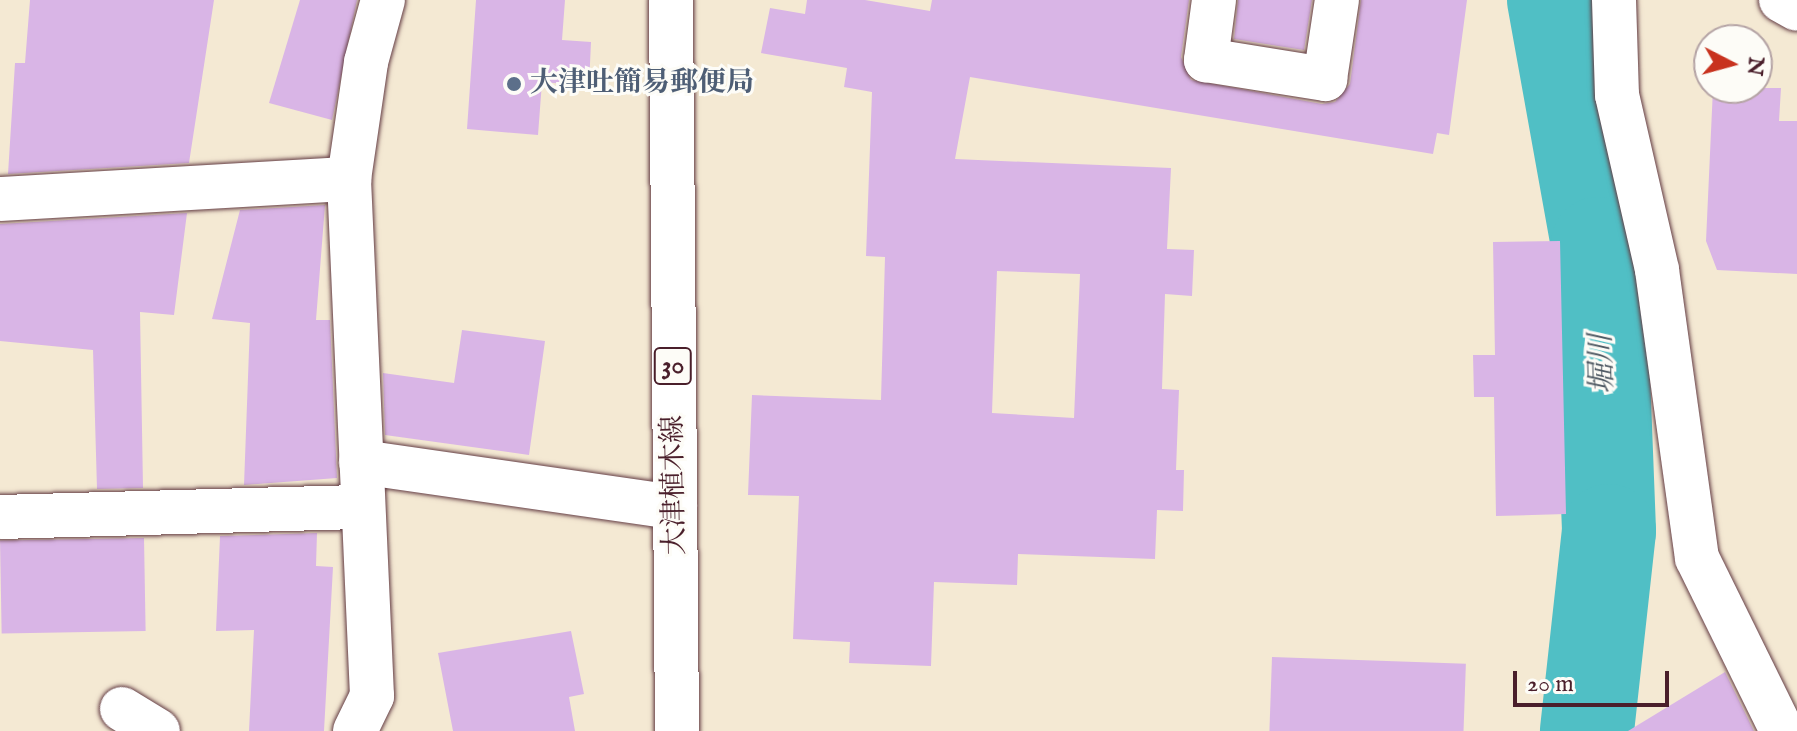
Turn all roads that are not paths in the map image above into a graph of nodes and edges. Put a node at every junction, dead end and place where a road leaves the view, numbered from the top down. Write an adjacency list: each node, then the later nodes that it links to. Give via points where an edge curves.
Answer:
1 (383, 0): 8 (street, via 366,62)
2 (671, 0): 12 (street, 大津植木線 / 30)
3 (1214, 0): 4 (street, via 1206,60 1325,79)
4 (1337, 0)
5 (1614, 0): 16 (street, via 1617,95 1657,270 1697,558)
6 (1781, 0): 7 (street)
7 (1797, 9)
8 (349, 179): 9 (street); 10 (street)
9 (0, 199)
10 (361, 462): 11 (street); 12 (street)
11 (363, 507): 13 (street); 14 (street, via 372,696)
12 (675, 507): 15 (street, 大津植木線 / 30)
13 (0, 517)
14 (355, 731)
15 (677, 731)
16 (1782, 731)

